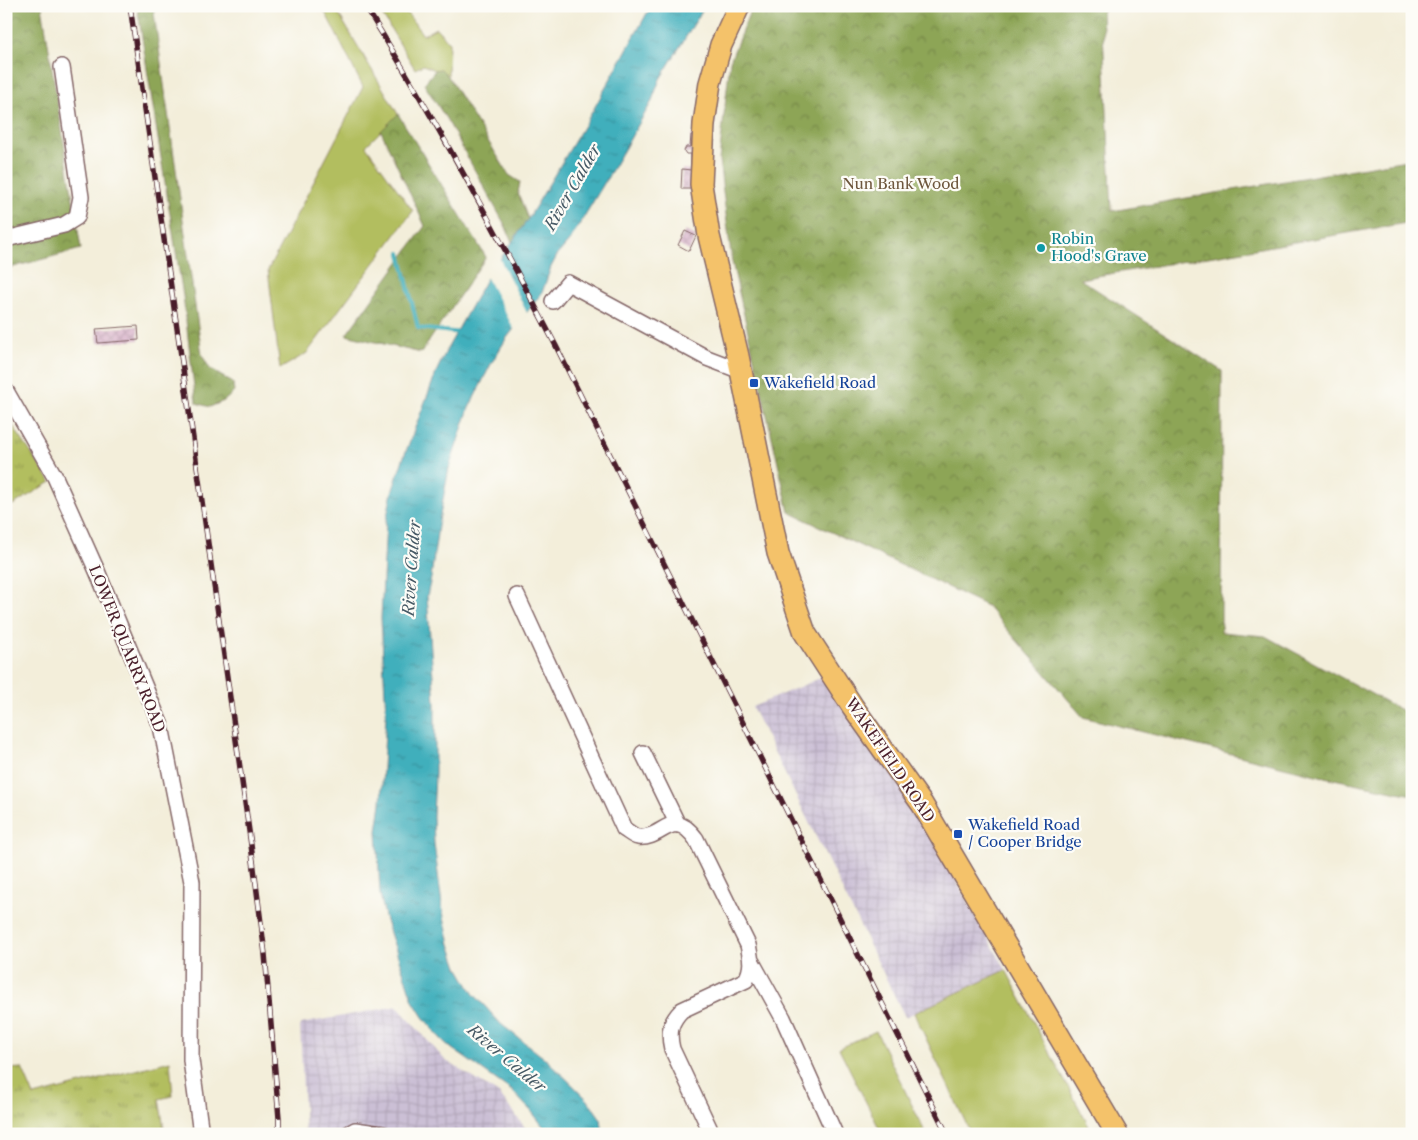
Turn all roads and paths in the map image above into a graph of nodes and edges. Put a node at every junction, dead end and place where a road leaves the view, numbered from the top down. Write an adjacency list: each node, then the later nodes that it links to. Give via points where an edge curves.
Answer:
1 (739, 6): 5 (highway, WAKEFIELD ROAD, via 721,45 710,83 701,184 708,236)
2 (62, 68): 3 (street, via 81,197 77,217 64,225)
3 (6, 239)
4 (552, 301): 5 (street, via 568,283 707,358)
5 (741, 371): 16 (highway, WAKEFIELD ROAD, via 778,553 804,633 922,804)
6 (6, 391): 11 (street, LOWER QUARRY ROAD, via 56,477 160,726 192,882 191,1060)
7 (517, 596): 9 (street, via 624,829 639,837)
8 (643, 753): 9 (street)
9 (678, 825): 10 (street, via 696,839 748,945)
10 (752, 962): 14 (street, via 746,980 682,1010 670,1028 672,1049); 15 (street, via 783,1018)
11 (201, 1134)
12 (348, 1134): 13 (street, via 355,1130)
13 (383, 1134)
14 (712, 1134)
15 (835, 1134)
16 (1117, 1134)

